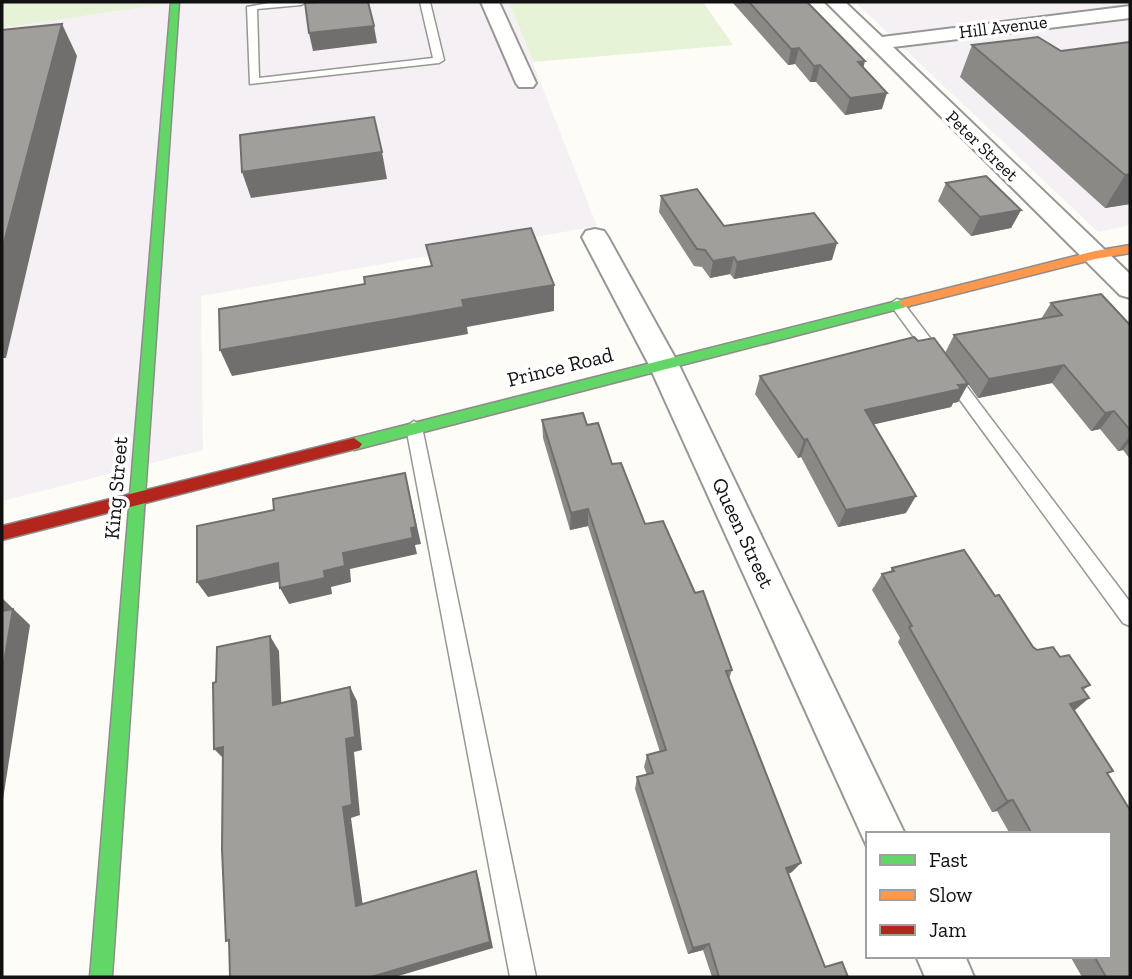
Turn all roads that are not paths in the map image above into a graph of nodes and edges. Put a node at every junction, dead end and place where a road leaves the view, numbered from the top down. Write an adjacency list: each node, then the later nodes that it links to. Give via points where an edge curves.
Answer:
1 (175, 2): 16 (street, King Street)
2 (301, 2): 3 (lane, via 252,6 254,82 439,60)
3 (425, 2)
4 (490, 2): 8 (street)
5 (835, 2): 7 (street, Peter Street)
6 (1130, 12): 7 (street, Hill Avenue)
7 (877, 43): 11 (street, Peter Street)
8 (526, 83)
9 (595, 237): 14 (street, Queen Street)
10 (1130, 249): 11 (street, Prince Road)
11 (1095, 255): 12 (street, Peter Street); 13 (street, Prince Road)
12 (1130, 289)
13 (897, 304): 14 (street, Prince Road); 18 (lane)
14 (663, 363): 15 (street, Prince Road); 19 (street, Queen Street)
15 (414, 427): 16 (street, Prince Road); 22 (lane)
16 (136, 498): 17 (street, Prince Road); 21 (street, King Street)
17 (2, 533)
18 (1130, 617)
19 (882, 832)
20 (941, 958): 23 (street)
21 (101, 977)
22 (523, 977)
23 (950, 977)

